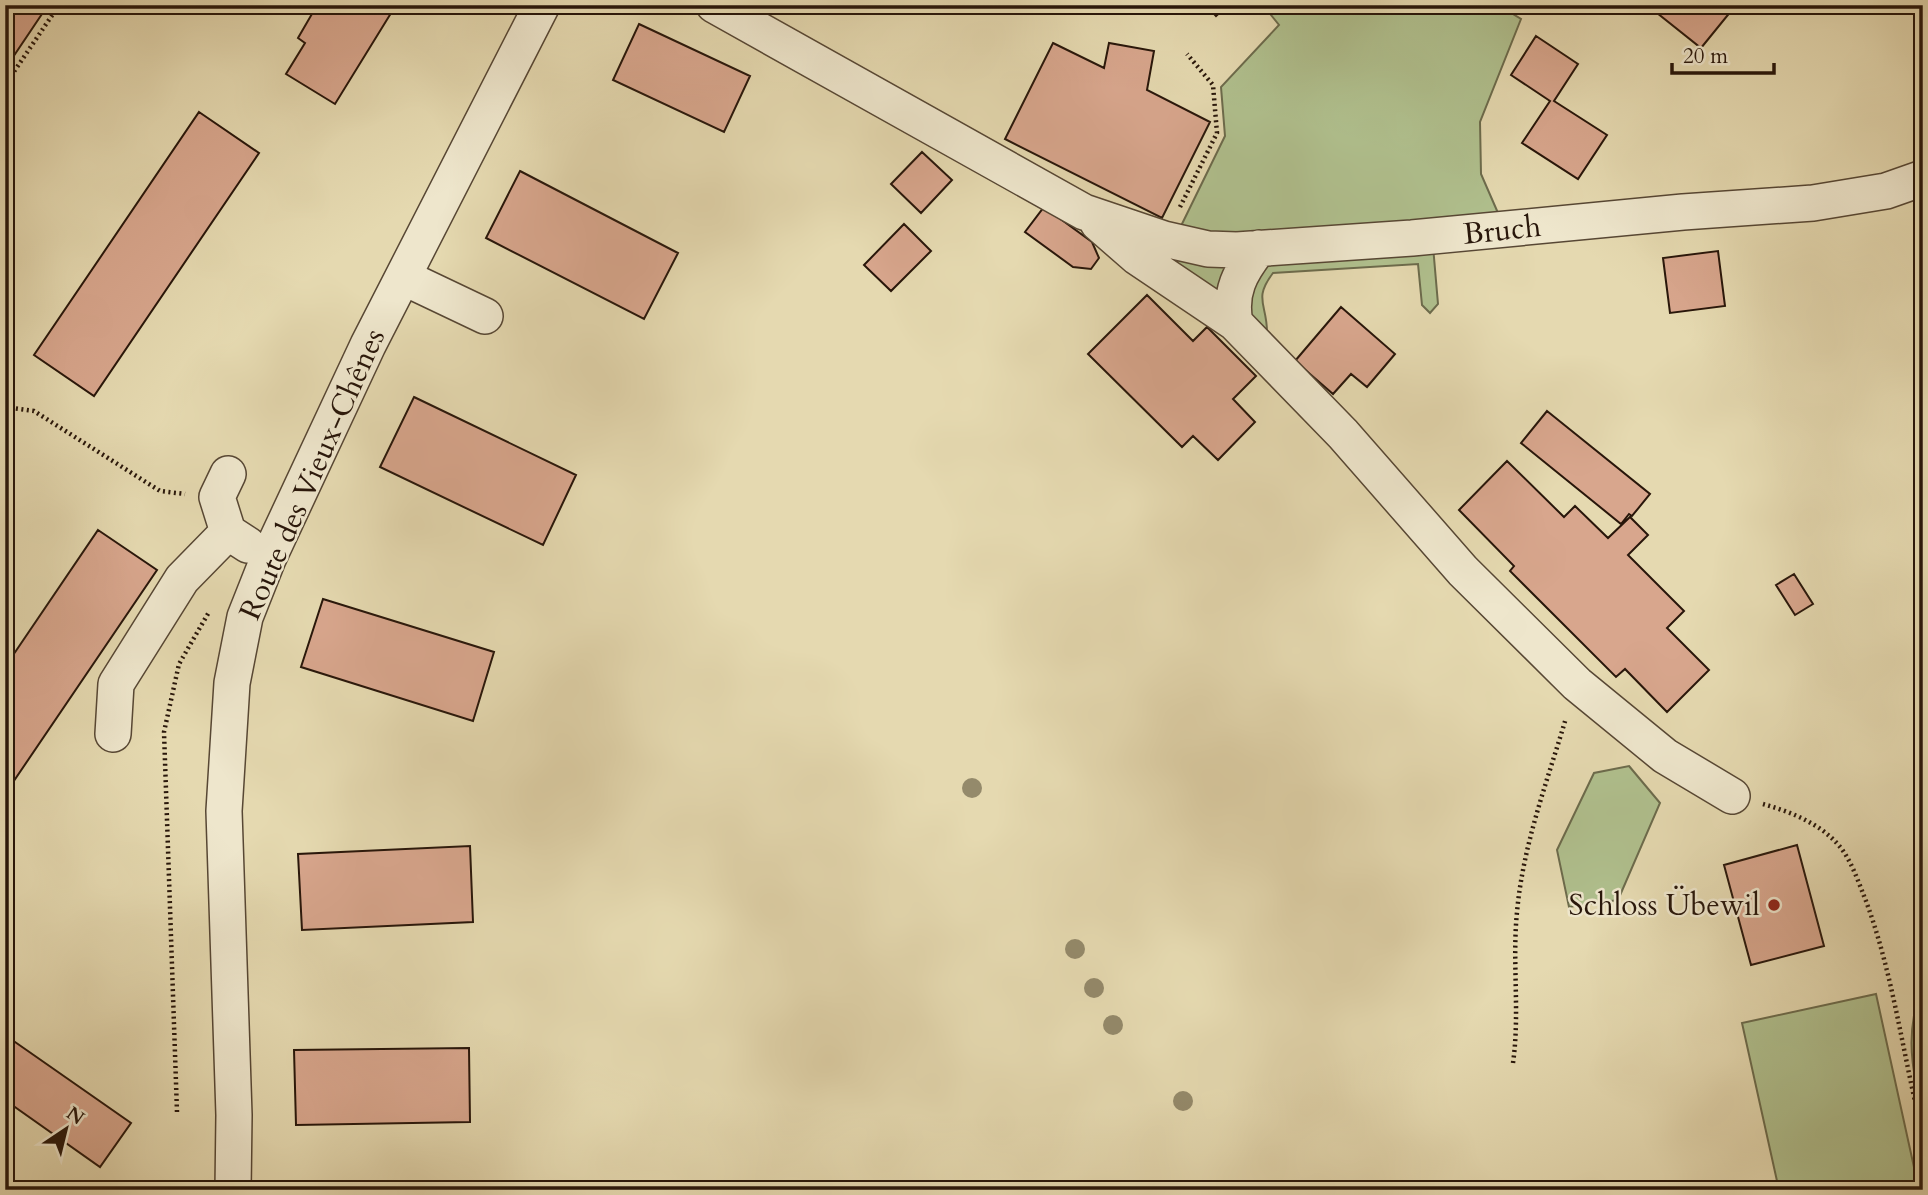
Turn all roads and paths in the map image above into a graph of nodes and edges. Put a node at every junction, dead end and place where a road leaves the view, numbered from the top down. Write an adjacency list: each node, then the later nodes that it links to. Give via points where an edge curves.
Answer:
1 (59, 5): 5 (path)
2 (542, 5): 10 (street, Route des Vieux-Chênes)
3 (714, 5): 7 (street)
4 (1187, 54): 8 (path, via 1213,85 1217,133)
5 (5, 85)
6 (1923, 178): 9 (street, Bruch, via 1886,191 1813,204)
7 (1084, 212): 8 (street, Bruch); 12 (street, via 1137,257)
8 (1164, 239): 9 (street, Bruch, via 1208,249)
9 (1259, 248): 12 (street, via 1235,286)
10 (403, 277): 11 (street); 16 (street, Route des Vieux-Chênes)
11 (485, 316)
12 (1235, 323): 18 (street, via 1343,434 1463,571)
13 (5, 407): 14 (path, via 34,411 160,491)
14 (222, 486): 15 (street)
15 (228, 532): 16 (street); 19 (street, via 182,579 116,684)
16 (268, 559): 24 (street, Route des Vieux-Chênes, via 245,617 232,683 224,811)
17 (213, 604): 22 (path, via 179,664 164,732)
18 (1577, 684): 20 (street, via 1665,756); 21 (path, via 1520,881)
19 (113, 734)
20 (1732, 796): 23 (path, via 1786,810 1819,828 1841,848 1854,871 1884,949)
21 (1513, 1063)
22 (177, 1112)
23 (1923, 1135)
24 (233, 1190)

